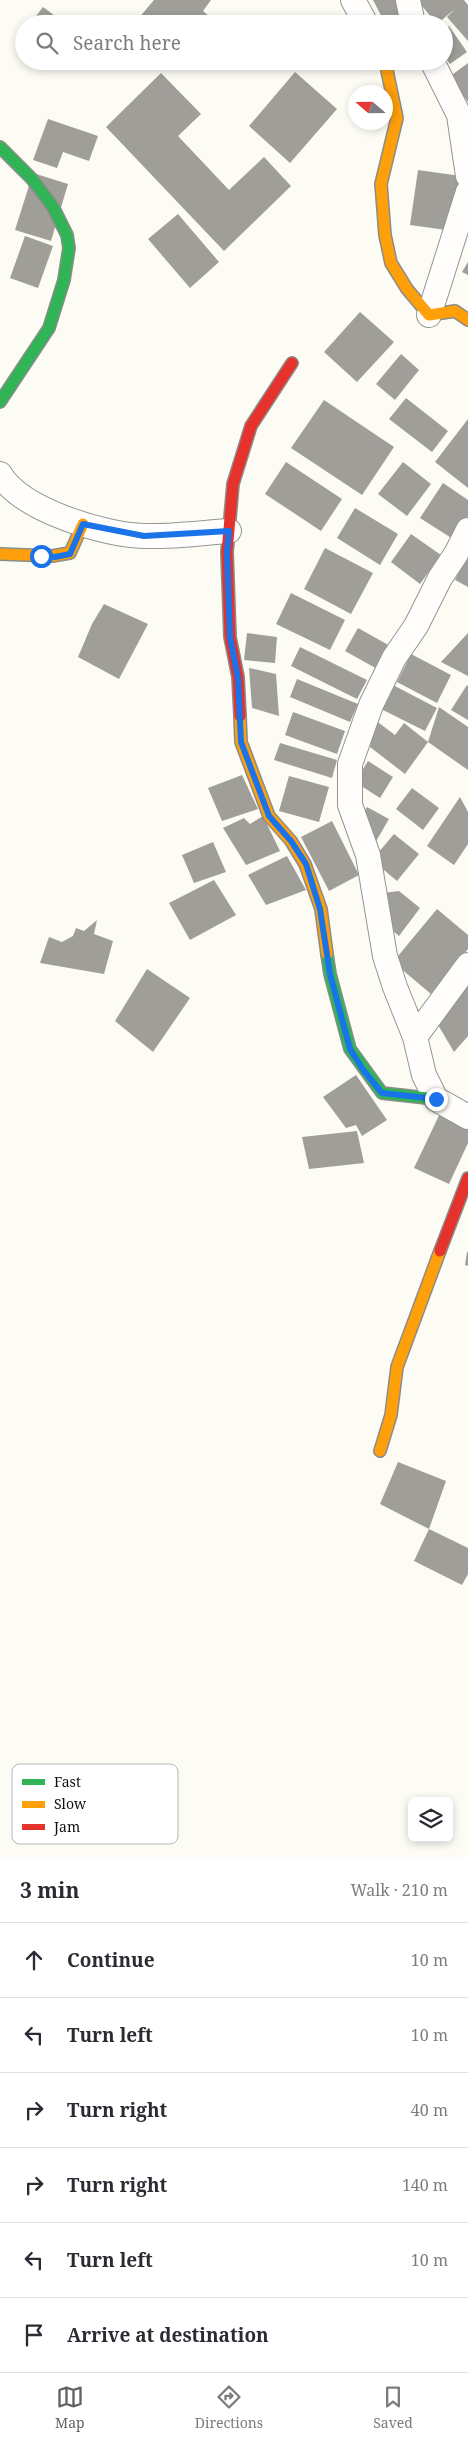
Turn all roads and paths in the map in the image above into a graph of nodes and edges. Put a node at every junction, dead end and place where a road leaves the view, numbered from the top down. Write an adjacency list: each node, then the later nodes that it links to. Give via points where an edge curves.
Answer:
1 (353, 0): 3 (street)
2 (408, 0): 4 (street)
3 (361, 15)
4 (411, 15)
5 (387, 70): 10 (street, via 397,118 381,184 385,235 390,263)
6 (436, 70): 8 (street, via 459,115)
7 (0, 147): 13 (street, via 18,161 55,209 70,247 49,326 32,357)
8 (468, 176)
9 (468, 192): 10 (street)
10 (430, 315): 11 (street, via 455,311)
11 (468, 320)
12 (292, 363): 17 (street, via 251,426 233,484)
13 (0, 402)
14 (0, 474): 15 (street, via 27,499)
15 (83, 524): 17 (street, via 144,536); 18 (street, via 70,554 55,557 16,552)
16 (468, 530): 20 (street, via 416,626 394,658 371,705 350,764 350,806 368,855 385,956)
17 (229, 531): 21 (street, via 230,637 238,678 241,742 269,816 306,864 320,909 330,974 350,1049 382,1093)
18 (0, 554)
19 (468, 965): 20 (street)
20 (415, 1036): 21 (street, via 424,1075)
21 (436, 1099): 22 (street)
22 (468, 1116)
23 (468, 1178): 24 (street, via 397,1367 391,1416)
24 (380, 1451)

